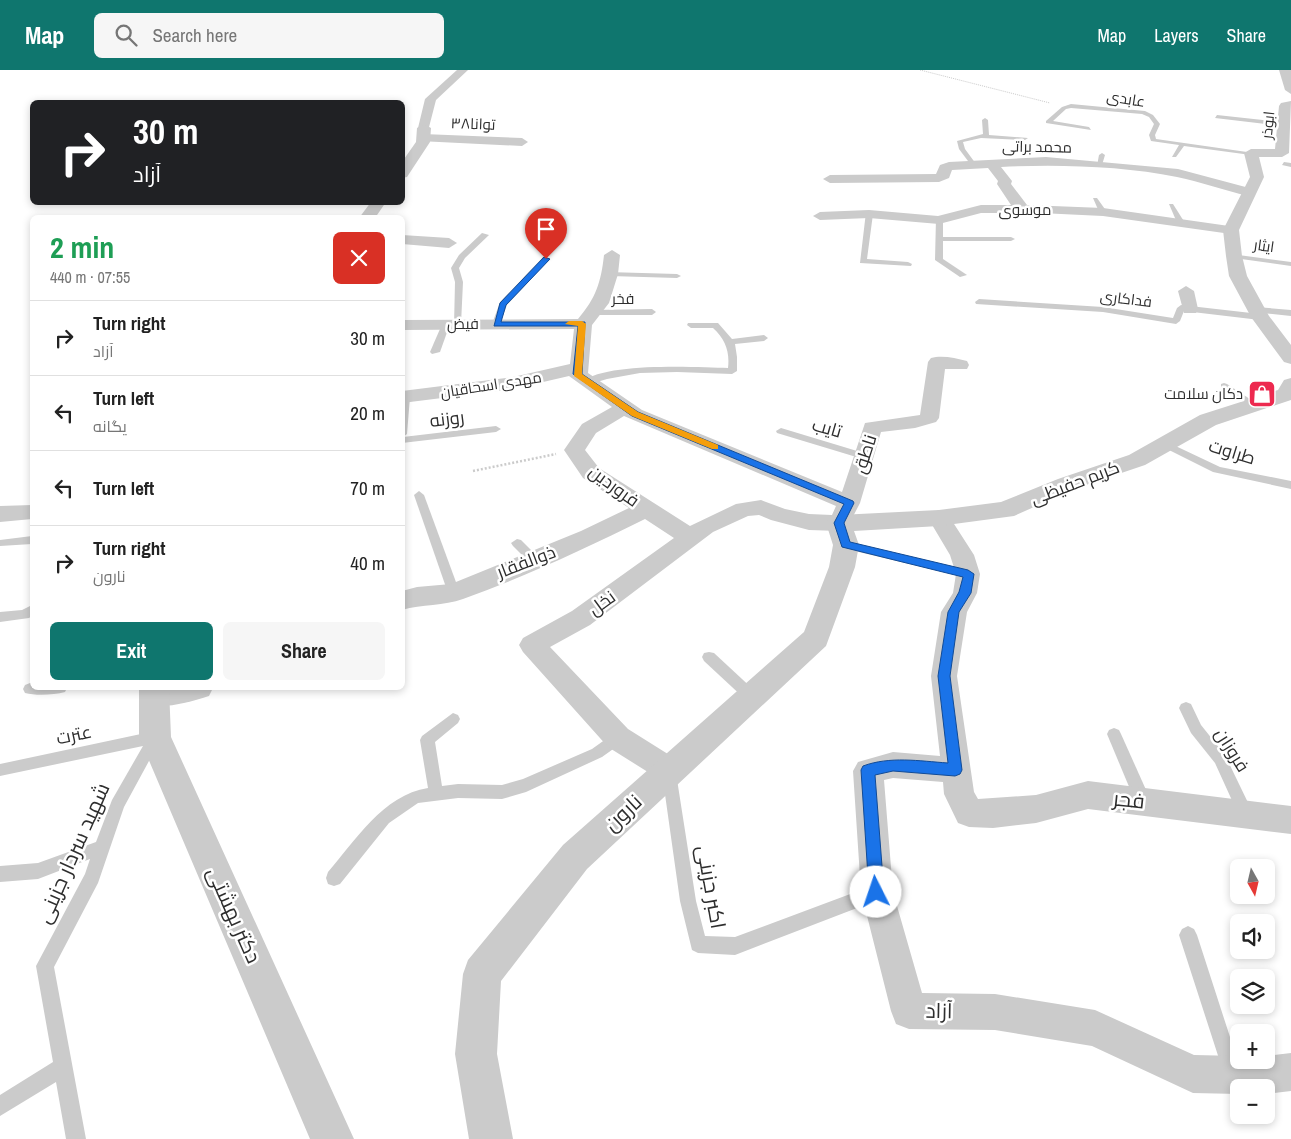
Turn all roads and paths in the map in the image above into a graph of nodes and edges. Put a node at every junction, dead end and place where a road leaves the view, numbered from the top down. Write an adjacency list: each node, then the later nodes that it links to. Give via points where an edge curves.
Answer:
1 (463, 70): 11 (street, via 430,99)
2 (920, 70): 6 (path, via 1036,98)
3 (1285, 70): 4 (street, ابوذر)
4 (1291, 90)
5 (1289, 106): 9 (street, ابوذر)
6 (1064, 108): 10 (lane, via 1048,122); 15 (lane, عابدی, via 1095,107 1143,112 1157,124 1153,140)
7 (1217, 117): 9 (lane)
8 (985, 120): 12 (lane, via 986,135)
9 (1285, 126): 18 (street, ابوذر)
10 (1089, 130)
11 (424, 133): 14 (street, توانا۳۸); 21 (street, via 423,142)
12 (978, 136): 13 (lane); 20 (lane, via 960,141)
13 (1025, 138)
14 (522, 142)
15 (1182, 145): 16 (lane, عابدی); 17 (lane)
16 (1251, 153): 18 (street); 23 (street, via 1257,177)
17 (1174, 156)
18 (1287, 159)
19 (991, 163): 20 (street, محمد براتی); 23 (street, محمد براتی, via 1101,160 1147,164); 26 (street, via 1009,194)
20 (973, 164): 22 (street, محمد براتی, via 949,166 939,178)
21 (405, 169)
22 (830, 179)
23 (1248, 192): 32 (street)
24 (1095, 199): 27 (lane)
25 (1171, 205): 31 (lane)
26 (1023, 209): 27 (street, موسوی); 30 (street, موسوی, via 964,212)
27 (1103, 212): 31 (street, موسوی)
28 (869, 214): 29 (street, موسوی); 30 (street, موسوی); 40 (lane, via 863,261)
29 (820, 216)
30 (939, 220): 35 (lane)
31 (1181, 223): 32 (street, موسوی)
32 (1231, 230): 38 (street)
33 (485, 235): 53 (lane, via 455,268 459,282)
34 (405, 239): 37 (street)
35 (939, 239): 36 (lane); 43 (lane, via 939,260)
36 (1010, 239)
37 (449, 243)
38 (1234, 256): 41 (lane, ایثار); 50 (street, via 1238,276)
39 (546, 259): 54 (lane, via 503,304)
40 (908, 264)
41 (1291, 264)
42 (611, 265): 44 (lane); 51 (street, via 600,303)
43 (963, 275)
44 (677, 276)
45 (1186, 290): 47 (street)
46 (979, 302): 47 (lane, فداکاری, via 1110,309 1176,321 1181,308)
47 (1190, 309): 50 (lane)
48 (652, 312): 51 (lane, فخر)
49 (1291, 313): 50 (lane)
50 (1258, 314): 59 (street)
51 (588, 318): 54 (street, فیض); 61 (street)
52 (405, 324): 53 (street, فیض)
53 (452, 324): 54 (street, فیض); 58 (lane)
54 (496, 324)
55 (691, 326): 57 (lane, via 716,325)
56 (764, 338): 57 (lane)
57 (730, 342): 61 (lane, via 733,348 732,370 639,369)
58 (436, 352)
59 (1291, 358)
60 (960, 365): 72 (street, ناطق, via 937,362 929,418 872,427)
61 (582, 375): 64 (street, مهدی اسحاقیان); 66 (street)
62 (1224, 386): 65 (lane)
63 (1290, 391): 65 (street, کریم حفیظی)
64 (405, 397)
65 (1254, 405): 70 (street, کریم حفیظی, via 1208,420)
66 (625, 408): 71 (street, فروردین, via 599,420 580,435); 80 (street)
67 (496, 429): 69 (lane, روزنه)
68 (781, 431): 72 (lane, تایب)
69 (405, 440)
70 (1165, 444): 74 (lane, طراوت, via 1217,470); 79 (street, کریم حفیظی, via 1137,460 1066,484 1005,510)
71 (574, 450): 73 (path); 76 (street, فروردین, via 591,473)
72 (863, 456): 80 (street, ناطق)
73 (473, 471)
74 (1291, 485)
75 (419, 495): 87 (lane)
76 (646, 509): 81 (street, فروردین); 85 (street, ذوالفقار)
77 (30, 512): 78 (street)
78 (0, 514)
79 (939, 518): 80 (street, کریم حفیظی); 86 (street, via 962,555)
80 (845, 524): 81 (street, نخل, via 809,522 761,507 744,509 705,527); 86 (lane); 94 (street, نارون, via 842,567 816,638)
81 (691, 538): 99 (street, نخل, via 581,618 532,645)
82 (30, 540): 83 (lane)
83 (2, 543)
84 (517, 543): 85 (lane)
85 (534, 560): 87 (street, ذوالفقار)
86 (968, 574): 102 (street, via 965,593 954,612 944,676)
87 (454, 593): 88 (street, ذوالفقار)
88 (405, 600)
89 (30, 611): 90 (lane, via 25,615)
90 (0, 617)
91 (709, 657): 94 (lane)
92 (176, 690): 93 (street)
93 (154, 692): 98 (street, دکتر بهشتی)
94 (751, 696): 101 (street, نارون)
95 (1186, 708): 105 (lane, فروزان, via 1196,729 1220,759)
96 (453, 719): 103 (lane, via 427,740)
97 (1114, 734): 104 (lane)
98 (156, 737): 100 (lane, عترت); 107 (lane, شهید سردار جزینی, via 117,805); 117 (street, دکتر بهشتی)
99 (618, 738): 101 (street, نخل); 103 (lane, via 598,753 526,785 502,792)
100 (0, 770)
101 (669, 770): 110 (lane, اکبر جزینی, via 688,901 698,944 735,946); 118 (street, نارون, via 575,856 482,974 476,1054)
102 (955, 770): 104 (street, فجر, via 958,794 969,813 1036,809 1088,795); 110 (street, آزاد, via 893,765 868,770)
103 (436, 794): 109 (lane, via 415,796 384,818)
104 (1143, 801): 105 (street, فجر)
105 (1245, 813): 106 (street, فجر)
106 (1291, 820)
107 (102, 847): 108 (lane, via 38,871); 112 (lane, شهید سردار جزینی, via 92,877 45,966)
108 (0, 874)
109 (334, 878)
110 (876, 892): 114 (street, آزاد, via 909,1011 995,1012 1095,1028 1193,1074)
111 (1188, 935): 114 (lane)
112 (63, 1067): 115 (lane); 116 (lane, شهید سردار جزینی)
113 (1291, 1072): 114 (street, آزاد)
114 (1233, 1075)
115 (0, 1106)
116 (76, 1139)
117 (332, 1139)
118 (491, 1139)

